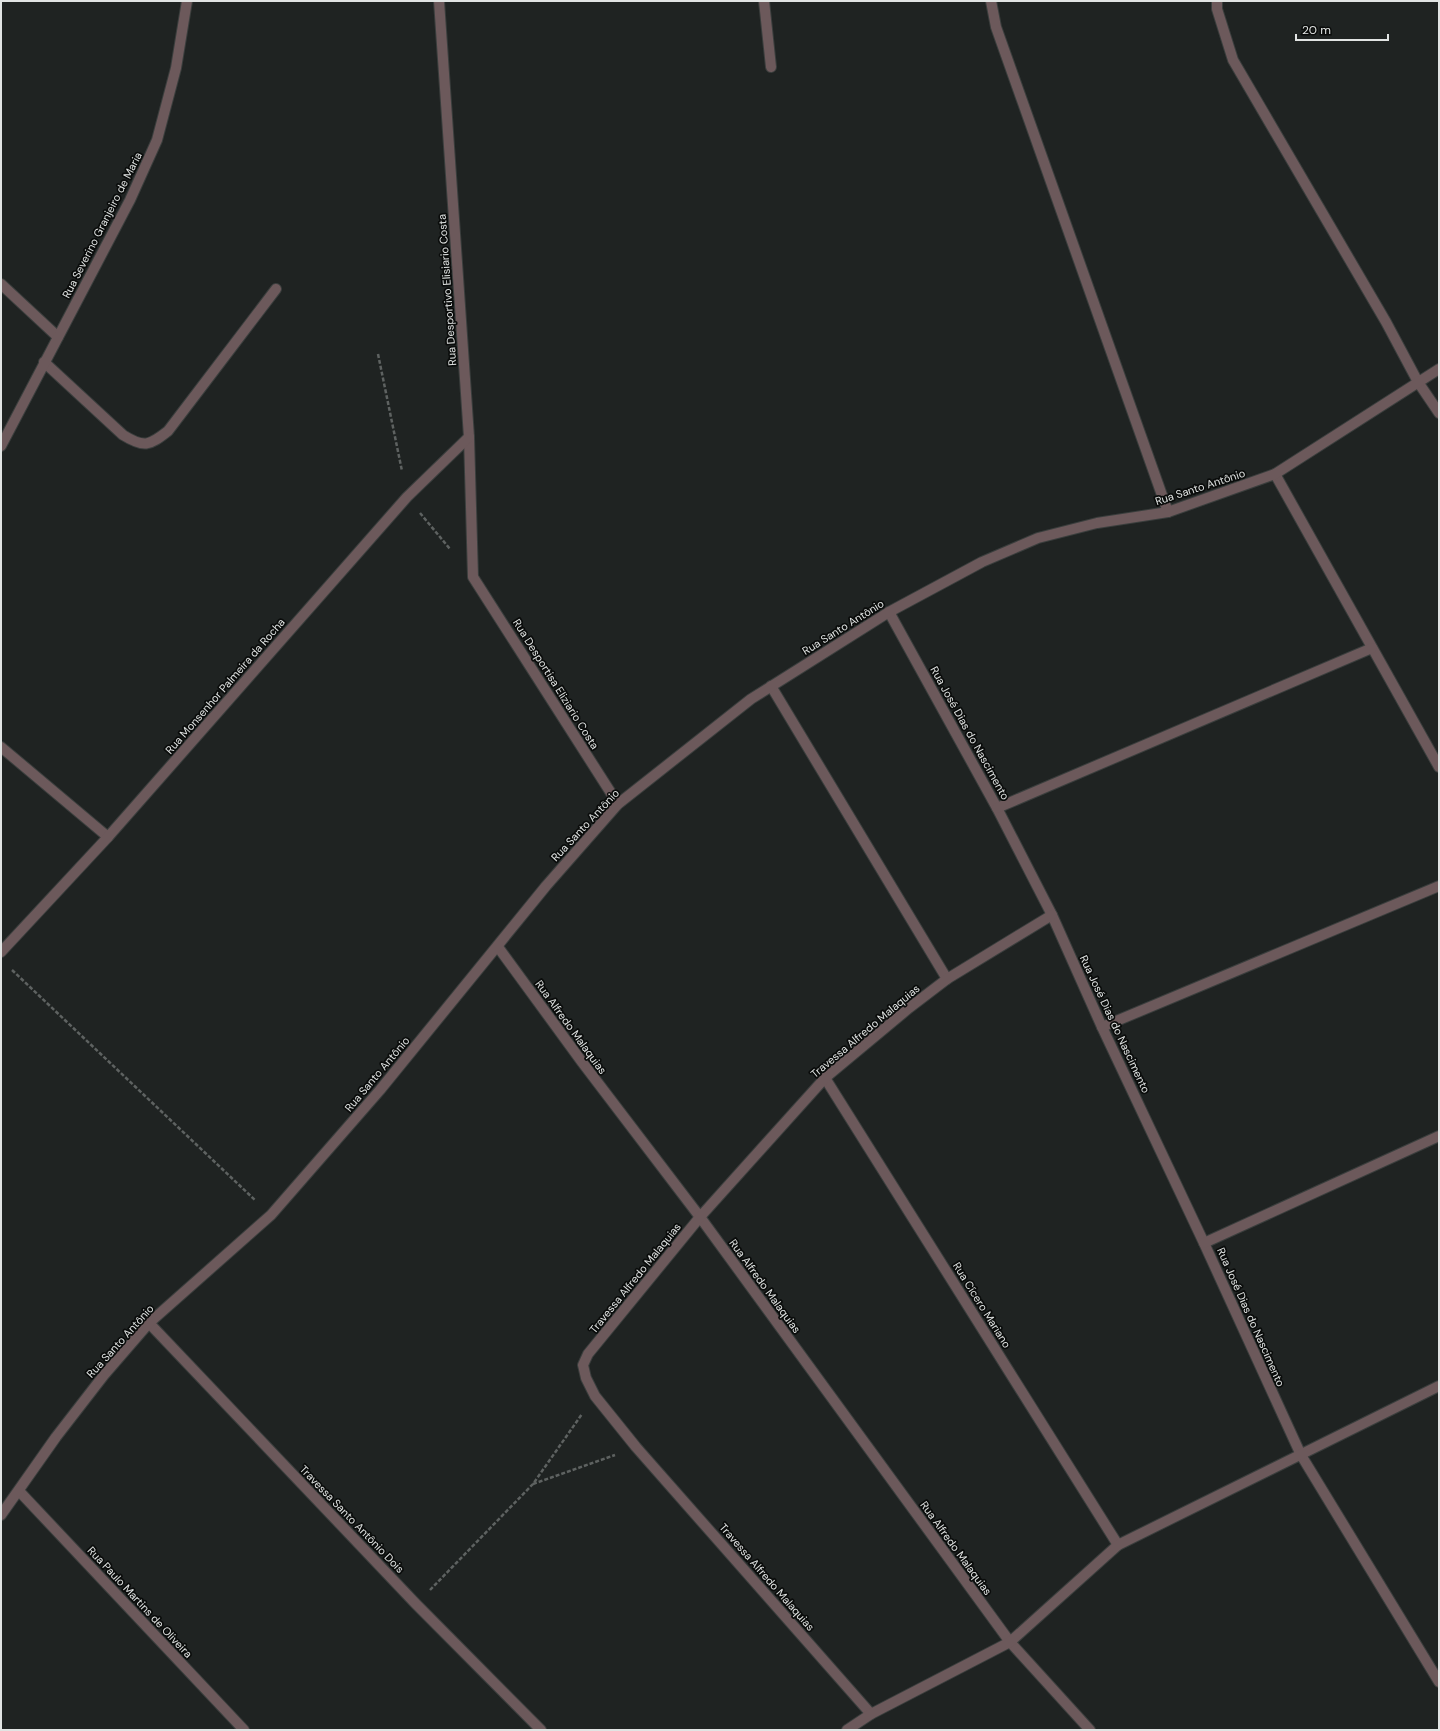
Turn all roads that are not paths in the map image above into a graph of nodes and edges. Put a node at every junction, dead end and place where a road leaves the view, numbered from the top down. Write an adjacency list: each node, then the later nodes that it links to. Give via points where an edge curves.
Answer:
1 (187, 1): 9 (street, Rua Severino Granjeiro de Maria, via 176,68 157,140 130,200)
2 (439, 1): 14 (street, Rua Desportivo Elisiario Costa)
3 (764, 1): 6 (street)
4 (991, 1): 17 (street, via 999,35)
5 (1217, 1): 12 (street, via 1232,60 1386,322)
6 (771, 67)
7 (1, 284): 9 (street)
8 (276, 290): 10 (street, via 168,431 154,442 136,443 123,435)
9 (58, 337): 10 (street, Rua Severino Granjeiro de Maria)
10 (44, 362): 15 (street, Rua Severino Granjeiro de Maria)
11 (1439, 369): 12 (street, Rua Santo Antônio)
12 (1418, 382): 13 (street); 16 (street, Rua Santo Antônio)
13 (1439, 413)
14 (469, 437): 18 (street, Rua Desportivo Elisiario Costa); 26 (street, Rua Monsenhor Palmeira da Rocha, via 408,497)
15 (1, 446)
16 (1275, 474): 17 (street, Rua Santo Antônio); 20 (street)
17 (1168, 512): 19 (street, Rua Santo Antônio, via 1097,523 1038,538 982,562)
18 (474, 577): 24 (street, Rua Desportisa Eliziario Costa)
19 (889, 612): 21 (street, Rua Santo Antônio); 25 (street, Rua José Dias do Nascimento)
20 (1372, 648): 23 (street); 25 (street)
21 (771, 686): 24 (street, Rua Santo Antônio); 31 (street)
22 (1, 747): 26 (street)
23 (1439, 767)
24 (618, 804): 29 (street, Rua Santo Antônio, via 546,886)
25 (998, 808): 28 (street, Rua José Dias do Nascimento)
26 (108, 837): 30 (street, Rua Monsenhor Palmeira da Rocha)
27 (1439, 886): 32 (street)
28 (1052, 914): 31 (street, Travessa Alfredo Malaquias); 32 (street, Rua José Dias do Nascimento)
29 (498, 947): 35 (street, Rua Alfredo Malaquias); 37 (street, Rua Santo Antônio, via 380,1090 271,1215)
30 (1, 952)
31 (947, 979): 33 (street, Travessa Alfredo Malaquias)
32 (1102, 1027): 36 (street, Rua José Dias do Nascimento)
33 (825, 1078): 35 (street, Travessa Alfredo Malaquias); 42 (street, Rua Cícero Mariano)
34 (1439, 1136): 36 (street)
35 (700, 1217): 43 (street, Rua Alfredo Malaquias); 45 (street, Travessa Alfredo Malaquias, via 588,1354 583,1365 586,1378 595,1396 636,1447)
36 (1204, 1243): 39 (street, Rua José Dias do Nascimento)
37 (148, 1323): 40 (street, Rua Santo Antônio, via 56,1438); 47 (street, Travessa Santo Antônio Dois, via 416,1604)
38 (1439, 1386): 39 (street)
39 (1301, 1455): 42 (street); 44 (street, Rua José Dias do Nascimento)
40 (19, 1491): 41 (street, Rua Santo Antônio); 46 (street, Rua Paulo Martins de Oliveira)
41 (1, 1515)
42 (1118, 1545): 43 (street)
43 (1010, 1642): 45 (street); 49 (street, Rua Alfredo Malaquias)
44 (1439, 1682)
45 (870, 1714): 48 (street)
46 (244, 1730)
47 (541, 1730)
48 (847, 1730)
49 (1090, 1730)

